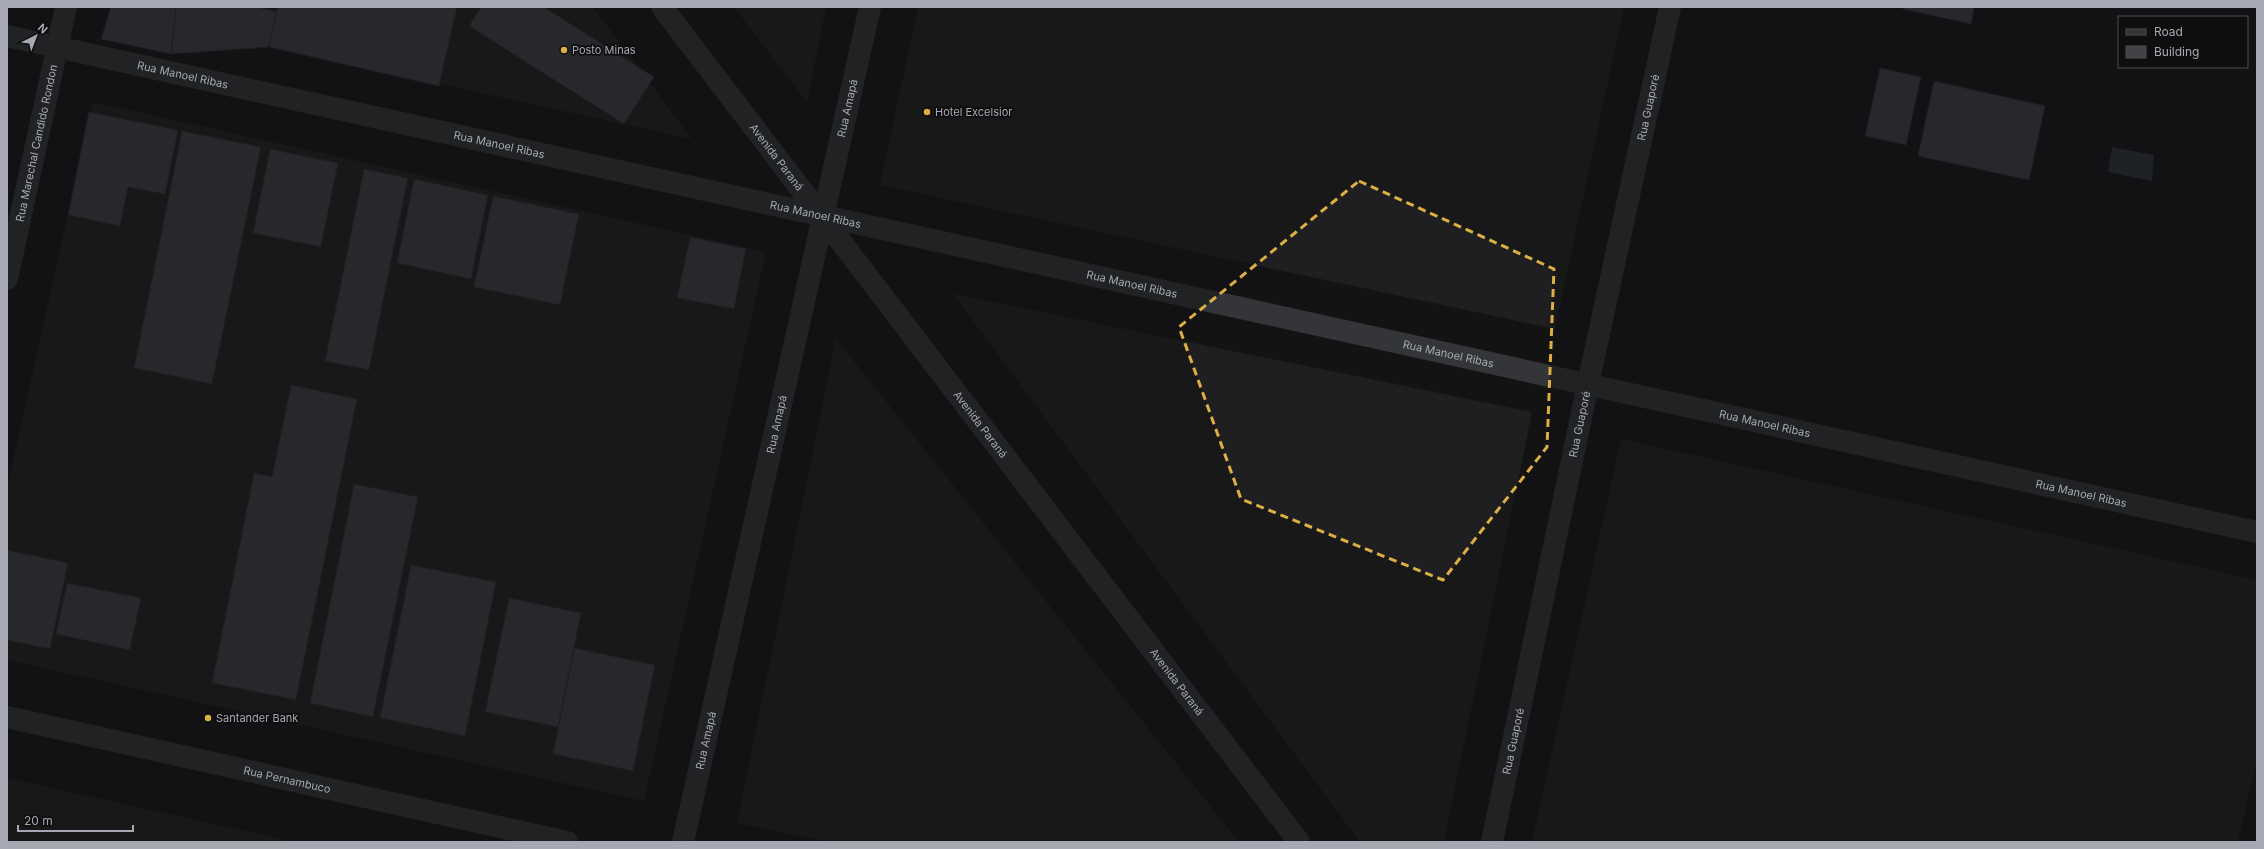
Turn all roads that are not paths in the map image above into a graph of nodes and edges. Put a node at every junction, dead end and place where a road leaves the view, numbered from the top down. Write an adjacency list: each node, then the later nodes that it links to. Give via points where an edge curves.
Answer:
1 (66, 7): 6 (street, Rua Marechal Candido Rondon)
2 (662, 7): 7 (street, Avenida Paraná)
3 (870, 7): 7 (street, Rua Amapá)
4 (1670, 7): 9 (street, Rua Guaporé)
5 (7, 36): 6 (street, Rua Manoel Ribas)
6 (57, 47): 7 (street, Rua Manoel Ribas); 8 (street, Rua Marechal Candido Rondon)
7 (823, 217): 9 (street, Rua Manoel Ribas); 13 (street, Rua Amapá); 14 (street, Avenida Paraná)
8 (7, 279)
9 (1588, 384): 10 (street, Rua Manoel Ribas); 15 (street, Rua Guaporé)
10 (2257, 532)
11 (7, 717): 12 (street, Rua Pernambuco)
12 (566, 842)
13 (683, 842)
14 (1299, 842)
15 (1492, 842)

